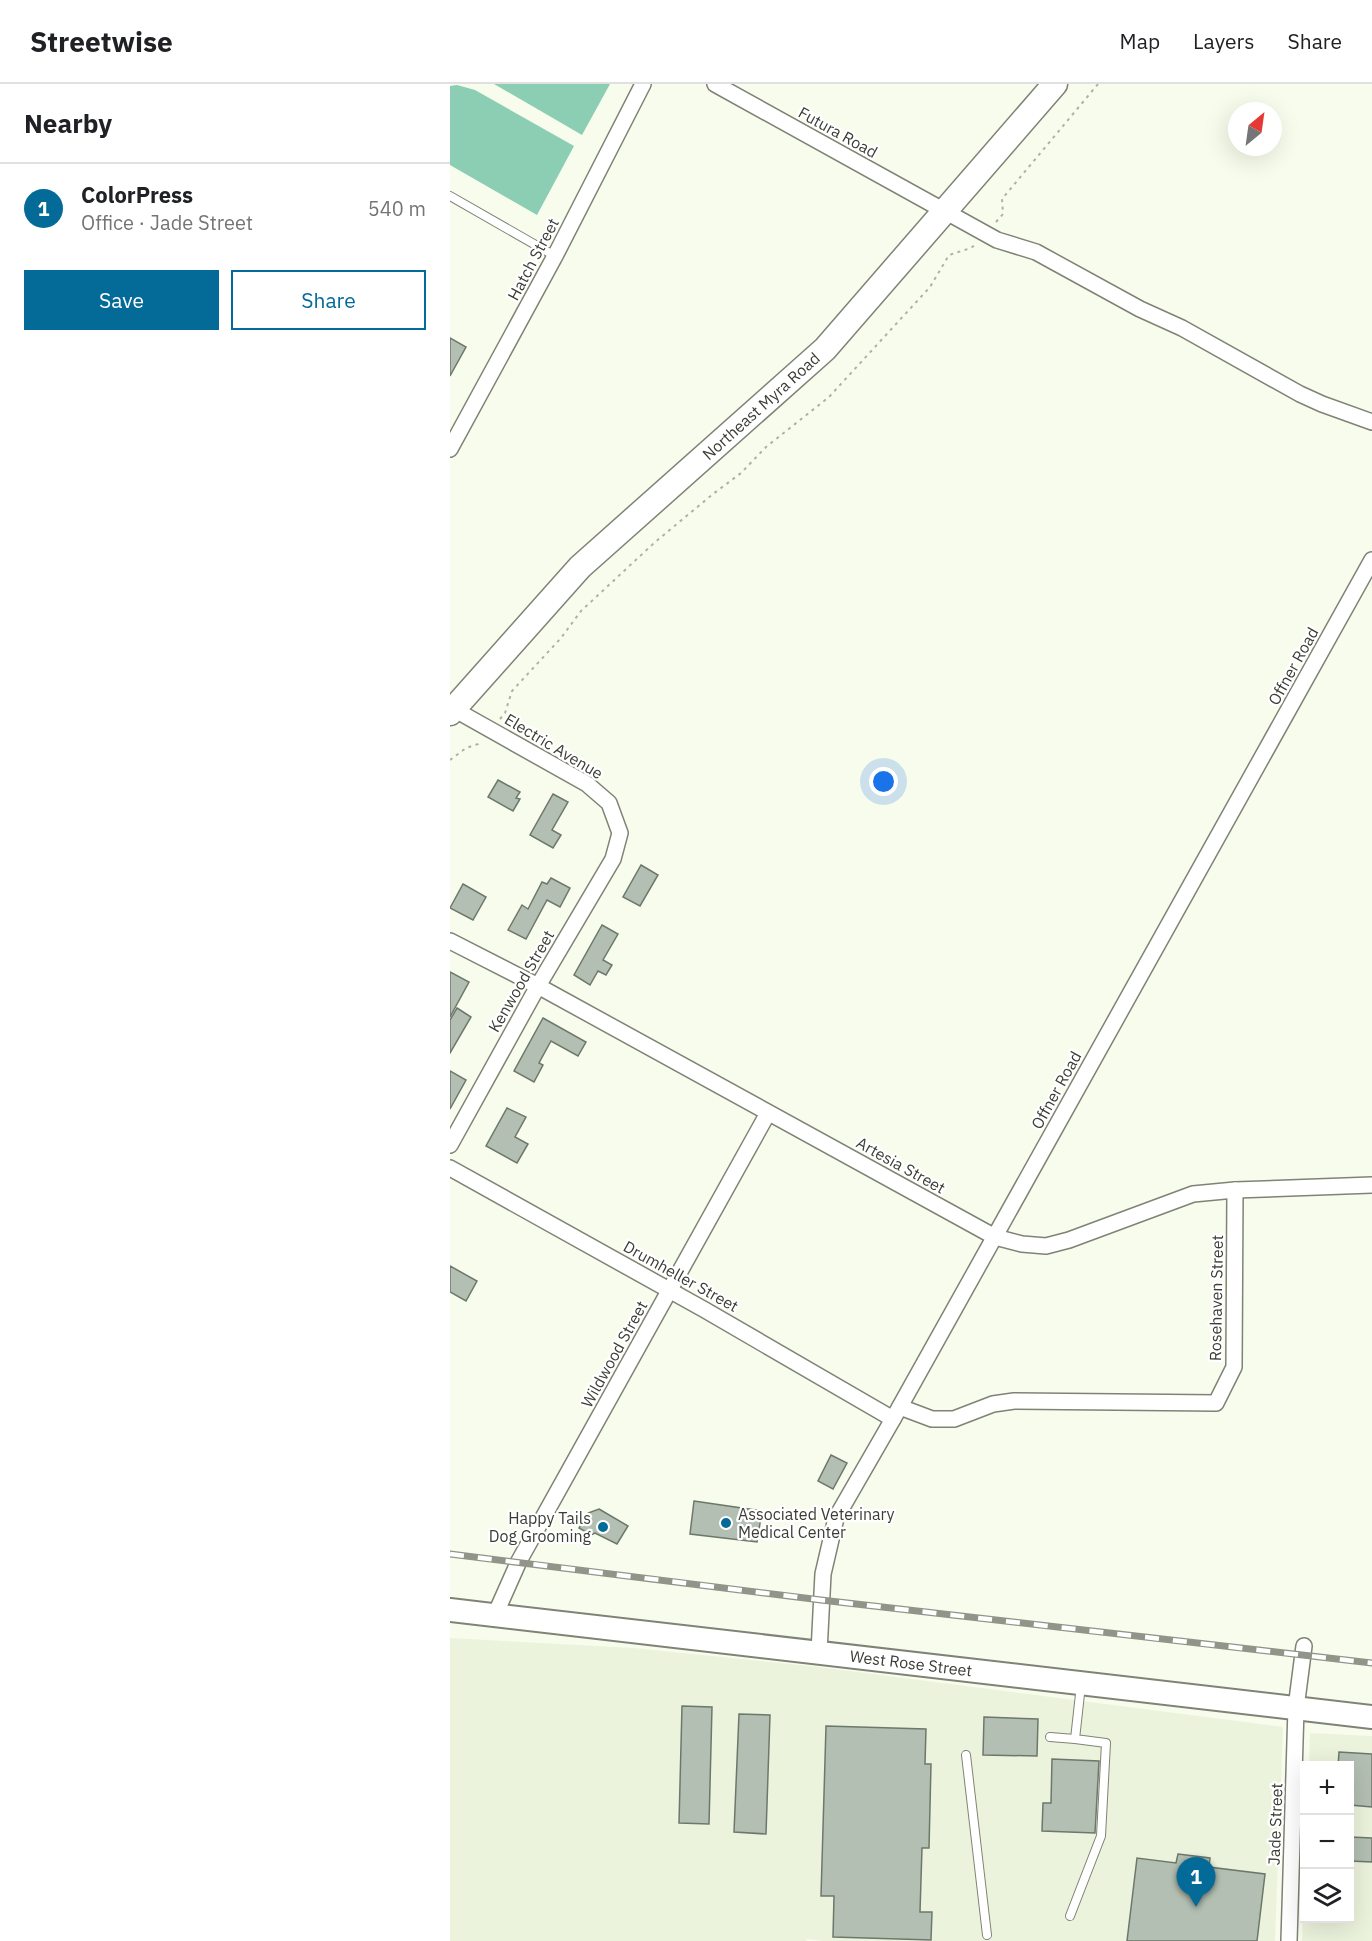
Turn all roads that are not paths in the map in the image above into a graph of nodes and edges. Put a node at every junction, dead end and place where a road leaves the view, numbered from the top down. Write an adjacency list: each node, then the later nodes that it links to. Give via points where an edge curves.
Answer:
1 (643, 84): 6 (street, Hatch Street)
2 (715, 84): 5 (street, Futura Road)
3 (1055, 84): 5 (highway, Northeast Myra Road)
4 (450, 196): 6 (lane)
5 (945, 211): 7 (street, Futura Road, via 997,240 1036,252 1300,394); 10 (highway, Northeast Myra Road, via 825,349 580,567)
6 (555, 256): 8 (street, Hatch Street)
7 (1372, 422)
8 (450, 449)
9 (1372, 561): 19 (street, Offner Road)
10 (451, 709): 11 (street, Electric Avenue, via 587,784 609,803)
11 (620, 833): 13 (street, Kenwood Street, via 613,859)
12 (450, 941): 13 (street, Artesia Street)
13 (538, 986): 14 (street, Artesia Street); 15 (street, Kenwood Street)
14 (768, 1113): 19 (street, Artesia Street); 20 (street, Wildwood Street)
15 (450, 1145)
16 (450, 1168): 20 (street, Drumheller Street)
17 (1372, 1185): 18 (street, Artesia Street)
18 (1235, 1190): 19 (street, Artesia Street, via 1193,1194 1046,1246); 21 (street, Rosehaven Street, via 1234,1366)
19 (995, 1237): 22 (street, Offner Road)
20 (669, 1290): 22 (street, Drumheller Street); 24 (street, Wildwood Street, via 519,1561)
21 (1216, 1403): 22 (street, Drumheller Street, via 1014,1401 993,1404 954,1419)
22 (897, 1413): 26 (street, Offner Road, via 836,1518 823,1574)
23 (450, 1610): 24 (main road, West Rose Street)
24 (495, 1615): 26 (main road, West Rose Street)
25 (1304, 1646): 28 (street, Jade Street)
26 (819, 1652): 27 (main road, West Rose Street)
27 (1081, 1683): 28 (main road, West Rose Street); 31 (lane)
28 (1296, 1708): 29 (main road, West Rose Street); 35 (street, Jade Street)
29 (1372, 1717)
30 (1050, 1737): 31 (lane)
31 (1075, 1739): 33 (lane, via 1106,1743 1101,1836)
32 (966, 1755): 34 (lane)
33 (1070, 1916)
34 (987, 1935)
35 (1289, 1941)

